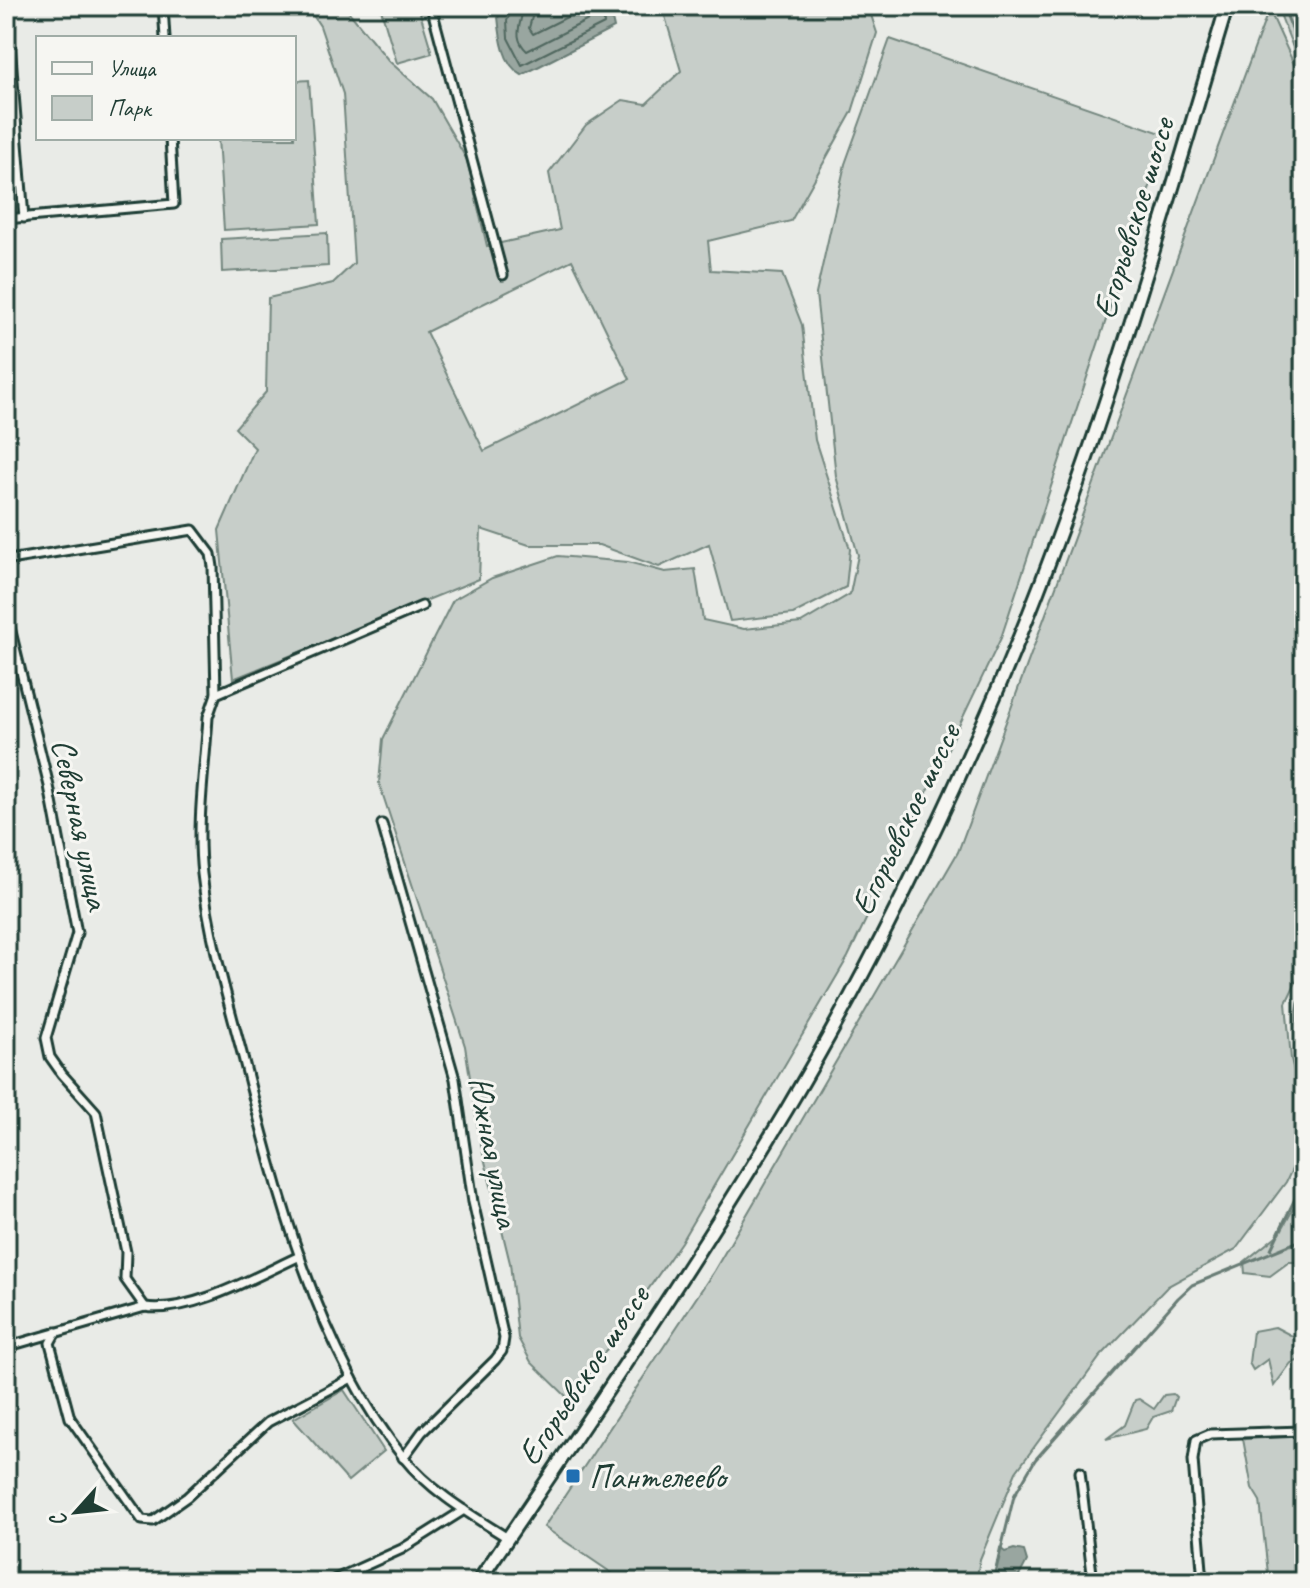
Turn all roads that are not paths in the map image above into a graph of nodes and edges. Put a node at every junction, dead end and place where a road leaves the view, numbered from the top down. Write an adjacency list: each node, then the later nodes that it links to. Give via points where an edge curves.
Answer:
1 (7, 6): 7 (street)
2 (163, 6): 5 (street)
3 (431, 6): 9 (street)
4 (1227, 6): 24 (main road, Егорьевское шоссе, via 1062,532 940,817 788,1106)
5 (165, 36)
6 (170, 140): 7 (street, via 174,204)
7 (24, 218): 8 (street)
8 (6, 219)
9 (503, 275)
10 (9, 560): 13 (street, via 193,530 211,554 213,567)
11 (422, 606): 13 (street)
12 (6, 611): 16 (street, Северная улица, via 49,786 77,933 46,1038 50,1057 96,1112 126,1252 125,1279)
13 (216, 694): 15 (street, via 208,717 202,872 244,1065)
14 (382, 824): 21 (street, Южная улица, via 455,1079 473,1202 504,1338 495,1360)
15 (300, 1256): 16 (street, via 219,1292 161,1309); 19 (street)
16 (145, 1307): 17 (street)
17 (56, 1332): 18 (street); 19 (street, via 50,1343 70,1418 142,1520 153,1521 187,1497 268,1422)
18 (6, 1347)
19 (352, 1378): 21 (street)
20 (1304, 1431): 28 (street, via 1210,1434 1196,1440)
21 (403, 1458): 23 (street)
22 (1080, 1472): 27 (street)
23 (464, 1510): 24 (street); 25 (street, via 402,1549)
24 (509, 1539): 26 (main road, Егорьевское шоссе)
25 (329, 1582)
26 (478, 1582)
27 (1093, 1582)
28 (1203, 1582)

